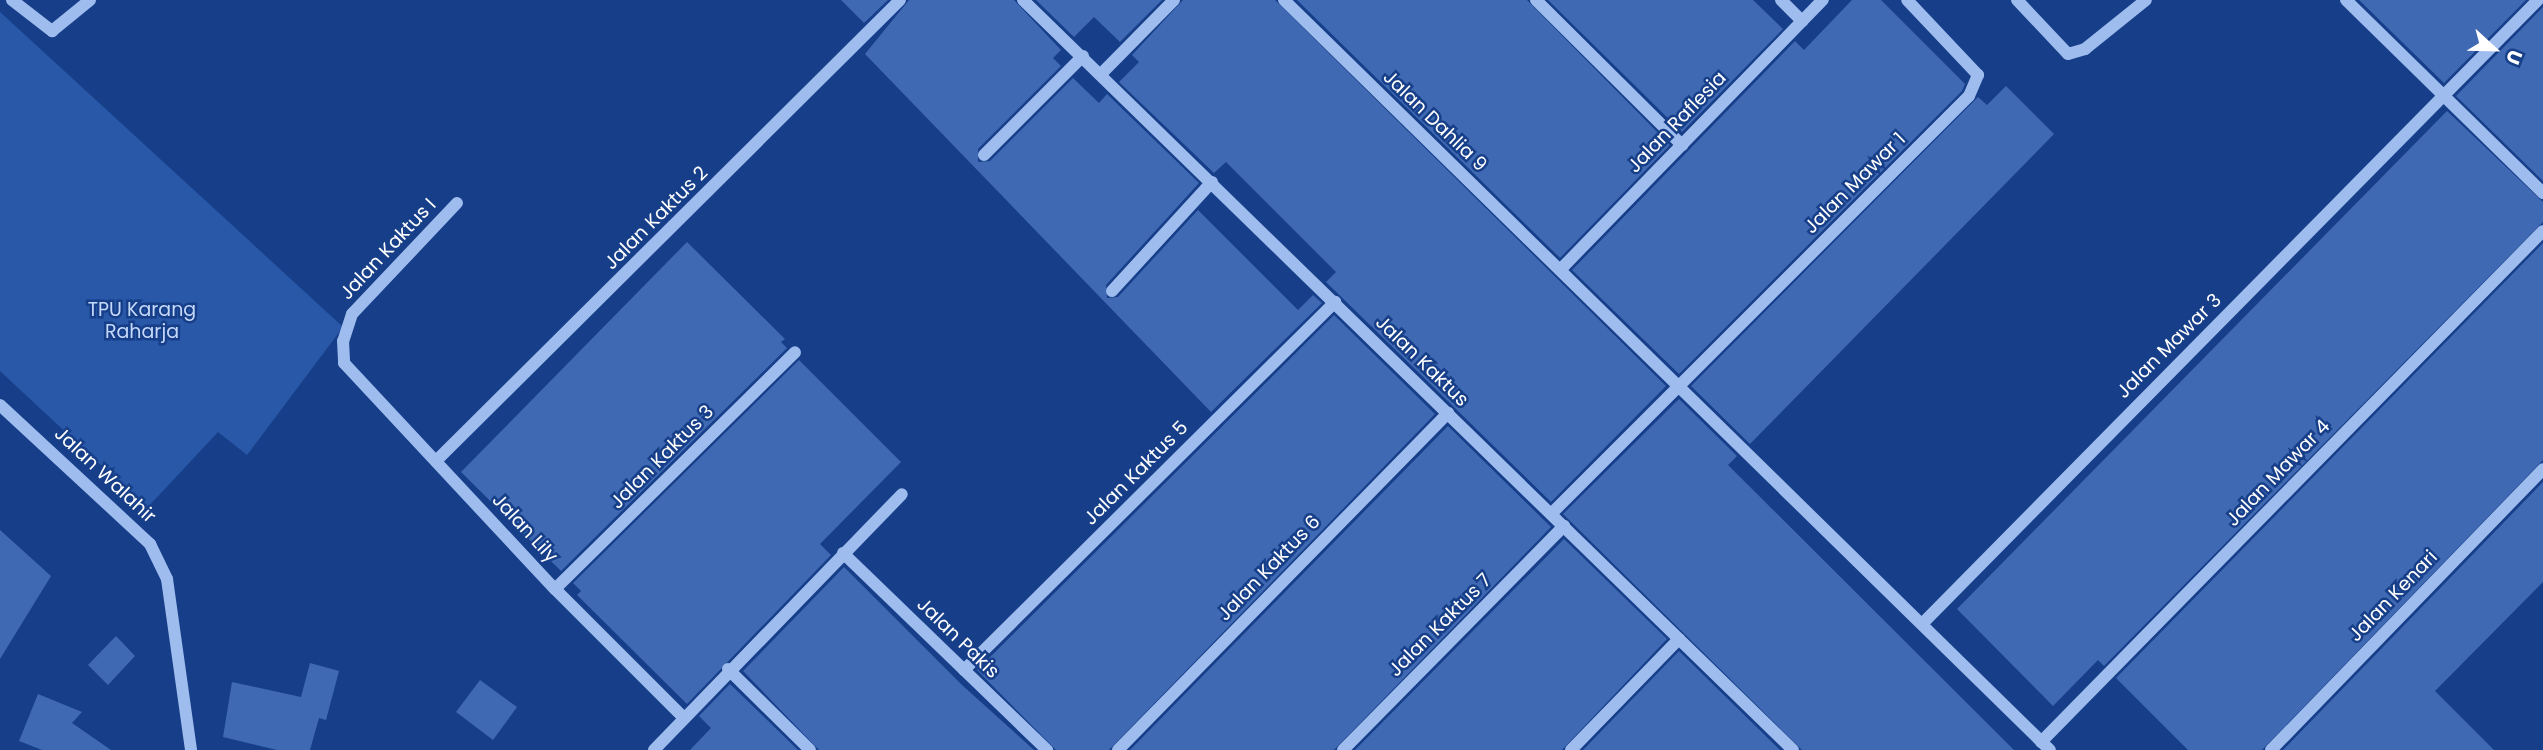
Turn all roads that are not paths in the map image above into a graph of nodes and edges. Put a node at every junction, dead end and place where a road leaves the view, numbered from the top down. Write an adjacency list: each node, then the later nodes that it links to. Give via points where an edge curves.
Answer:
1 (12, 0): 2 (street, via 52,32)
2 (90, 0)
3 (900, 0): 33 (street, Jalan Kaktus 2)
4 (1023, 0): 16 (street, Jalan Kaktus)
5 (1174, 0): 17 (street)
6 (1284, 0): 25 (street, Jalan Dahlia 9)
7 (1535, 0): 19 (street)
8 (1781, 0): 15 (street)
9 (1823, 0): 15 (street, Jalan Raflesia)
10 (1907, 0): 30 (street, Jalan Mawar 1, via 1974,69 1976,86)
11 (2017, 0): 12 (street, via 2068,54 2085,49)
12 (2146, 0)
13 (2346, 0): 18 (street)
14 (2538, 0): 18 (street, Jalan Mawar 3)
15 (1802, 21): 19 (street, Jalan Raflesia)
16 (1083, 56): 17 (street, Jalan Kaktus); 20 (street)
17 (1101, 74): 21 (street, Jalan Kaktus)
18 (2444, 96): 22 (street); 40 (street, Jalan Mawar 3)
19 (1682, 145): 25 (street, Jalan Raflesia)
20 (984, 155)
21 (1212, 182): 26 (street); 27 (street, Jalan Kaktus)
22 (2543, 193)
23 (457, 203): 29 (street, Jalan Kaktus I, via 352,314 342,341)
24 (2543, 231): 45 (street, Jalan Mawar 4)
25 (1560, 270): 30 (street, Jalan Dahlia 9)
26 (1112, 291)
27 (1335, 302): 32 (street, Jalan Kaktus); 43 (street, Jalan Kaktus 5)
28 (795, 352): 39 (street, Jalan Kaktus 3)
29 (344, 363): 33 (street, Jalan Lily)
30 (1679, 387): 36 (street); 40 (street, Jalan Dahlia 9)
31 (0, 405): 46 (street, Jalan Walahir, via 150,544 167,579)
32 (1448, 413): 36 (street, Jalan Kaktus); 50 (street, Jalan Kaktus 6)
33 (436, 461): 39 (street, Jalan Lily)
34 (2543, 469): 54 (street, Jalan Kenari)
35 (902, 494): 38 (street)
36 (1551, 514): 37 (street, Jalan Kaktus)
37 (1564, 526): 41 (street, Jalan Kaktus); 51 (street, Jalan Kaktus 7)
38 (843, 553): 42 (street); 43 (street, Jalan Pakis)
39 (555, 589): 44 (street, Jalan Lily)
40 (1922, 624): 45 (street, Jalan Dahlia 9)
41 (1679, 639): 52 (street); 53 (street, Jalan Kaktus)
42 (728, 669): 44 (street); 48 (street)
43 (964, 670): 49 (street, Jalan Pakis)
44 (682, 716): 47 (street)
45 (2045, 746)
46 (191, 750)
47 (654, 750)
48 (810, 750)
49 (1047, 750)
50 (1118, 750)
51 (1343, 750)
52 (1571, 750)
53 (1793, 750)
54 (2271, 750)

